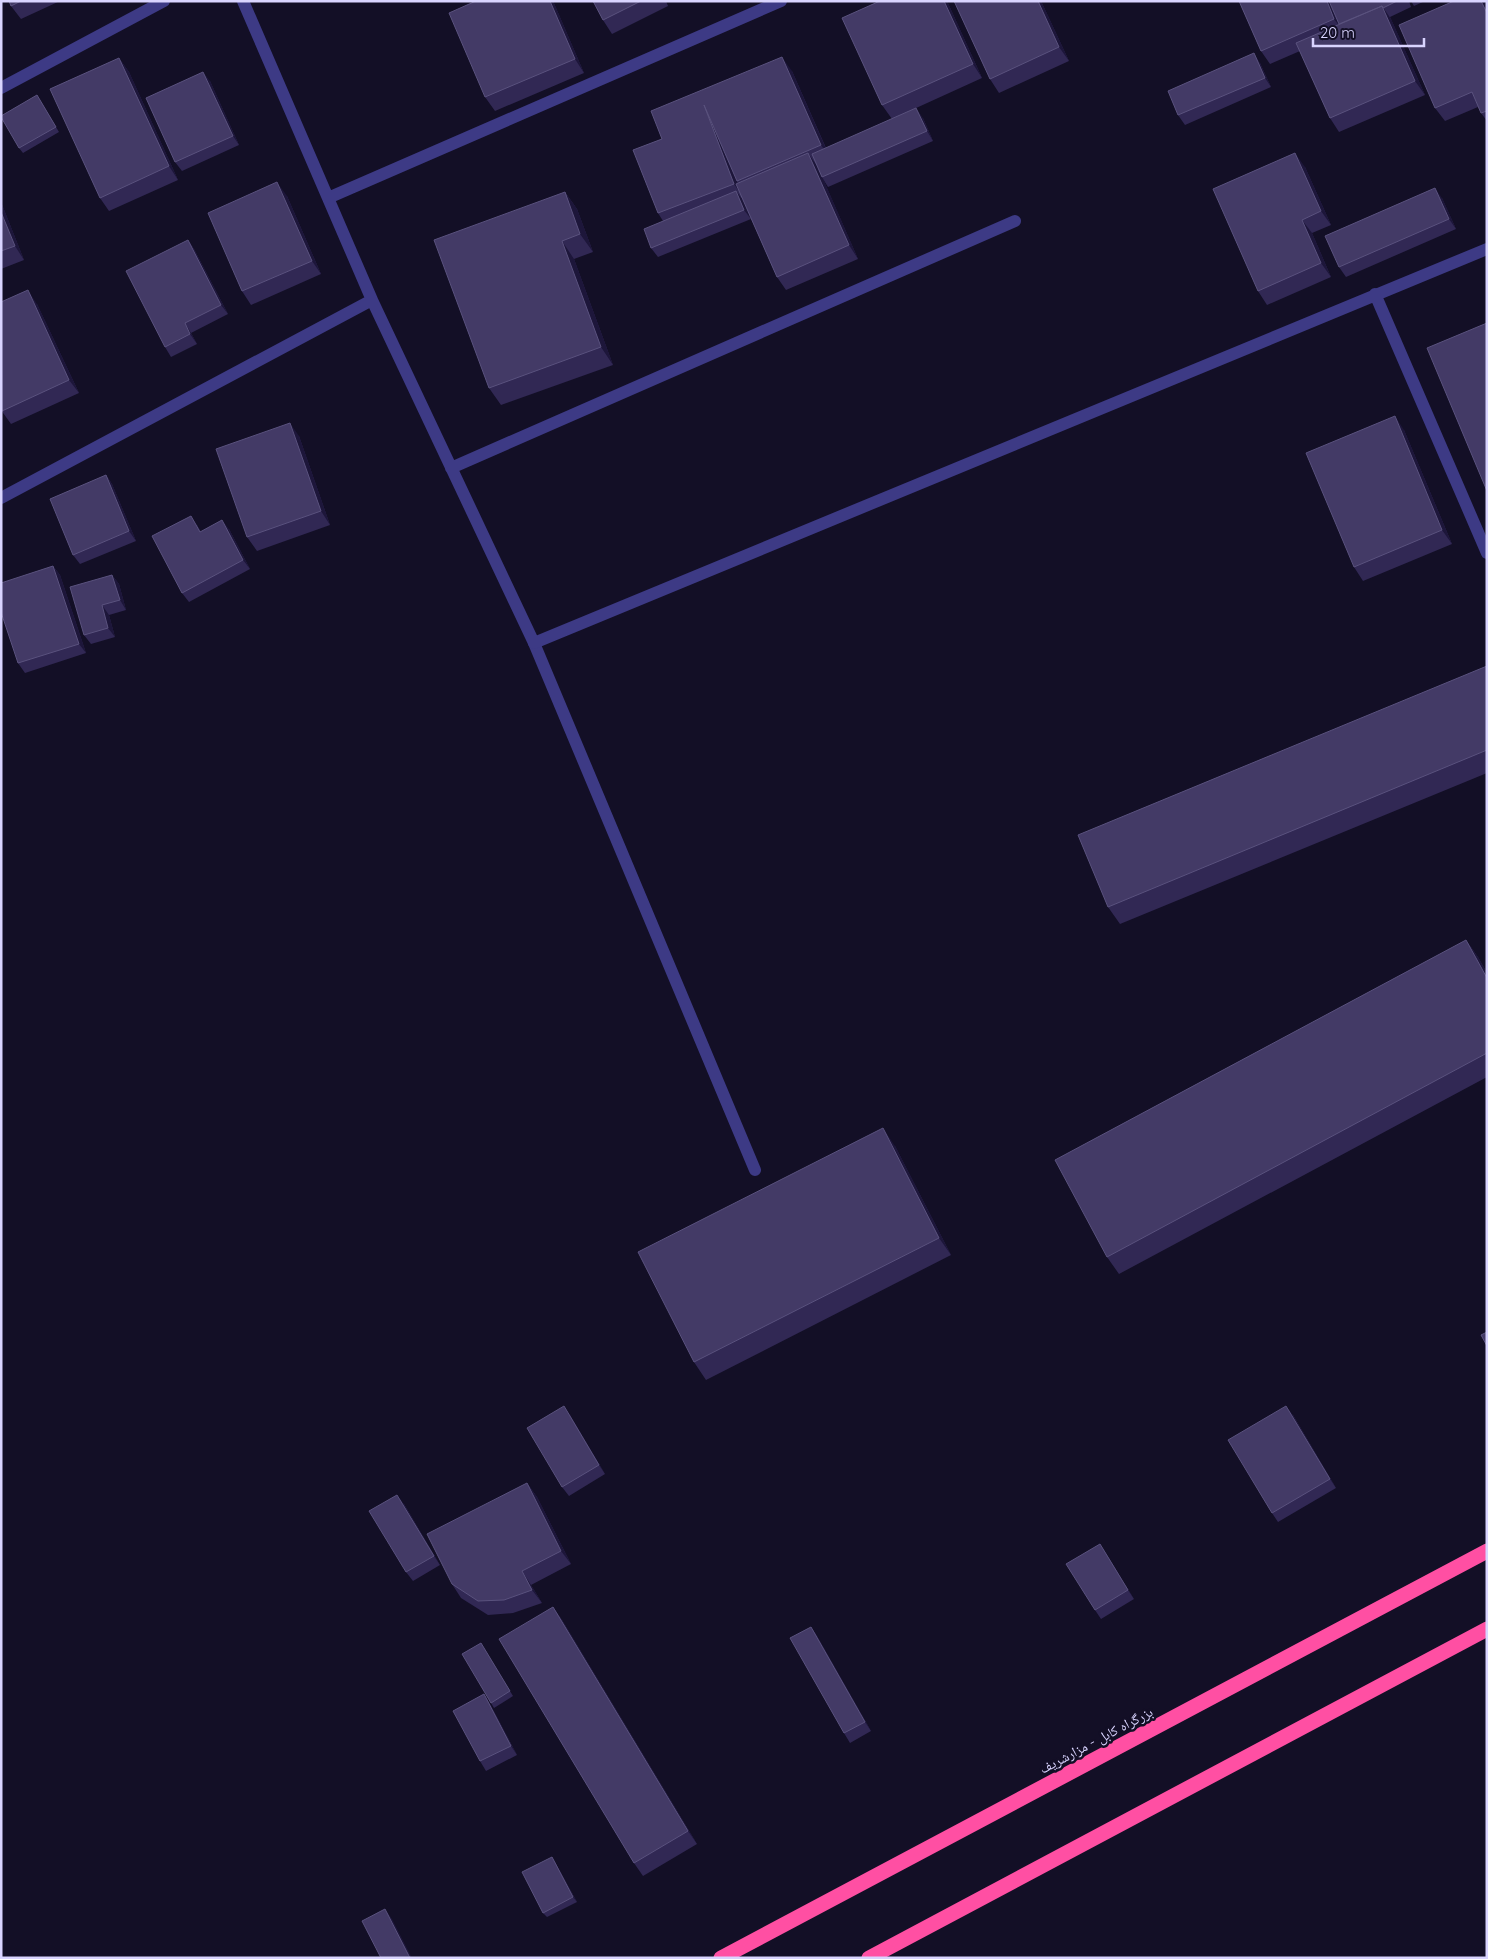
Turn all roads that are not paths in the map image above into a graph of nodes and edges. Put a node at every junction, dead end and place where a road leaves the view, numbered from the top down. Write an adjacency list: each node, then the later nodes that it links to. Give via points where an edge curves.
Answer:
1 (164, 1): 4 (street)
2 (243, 1): 5 (street)
3 (781, 1): 5 (street)
4 (1, 88)
5 (328, 198): 9 (street)
6 (1015, 220): 10 (street)
7 (1487, 249): 8 (street)
8 (1374, 294): 12 (street); 13 (street)
9 (372, 300): 10 (street); 11 (street)
10 (451, 468): 13 (street)
11 (1, 498)
12 (1487, 553)
13 (534, 643): 14 (street)
14 (755, 1170)
15 (1487, 1551): 17 (highway, بزرگراه کابل - مزارشریف)
16 (1487, 1629): 18 (highway)
17 (721, 1958)
18 (869, 1958)

